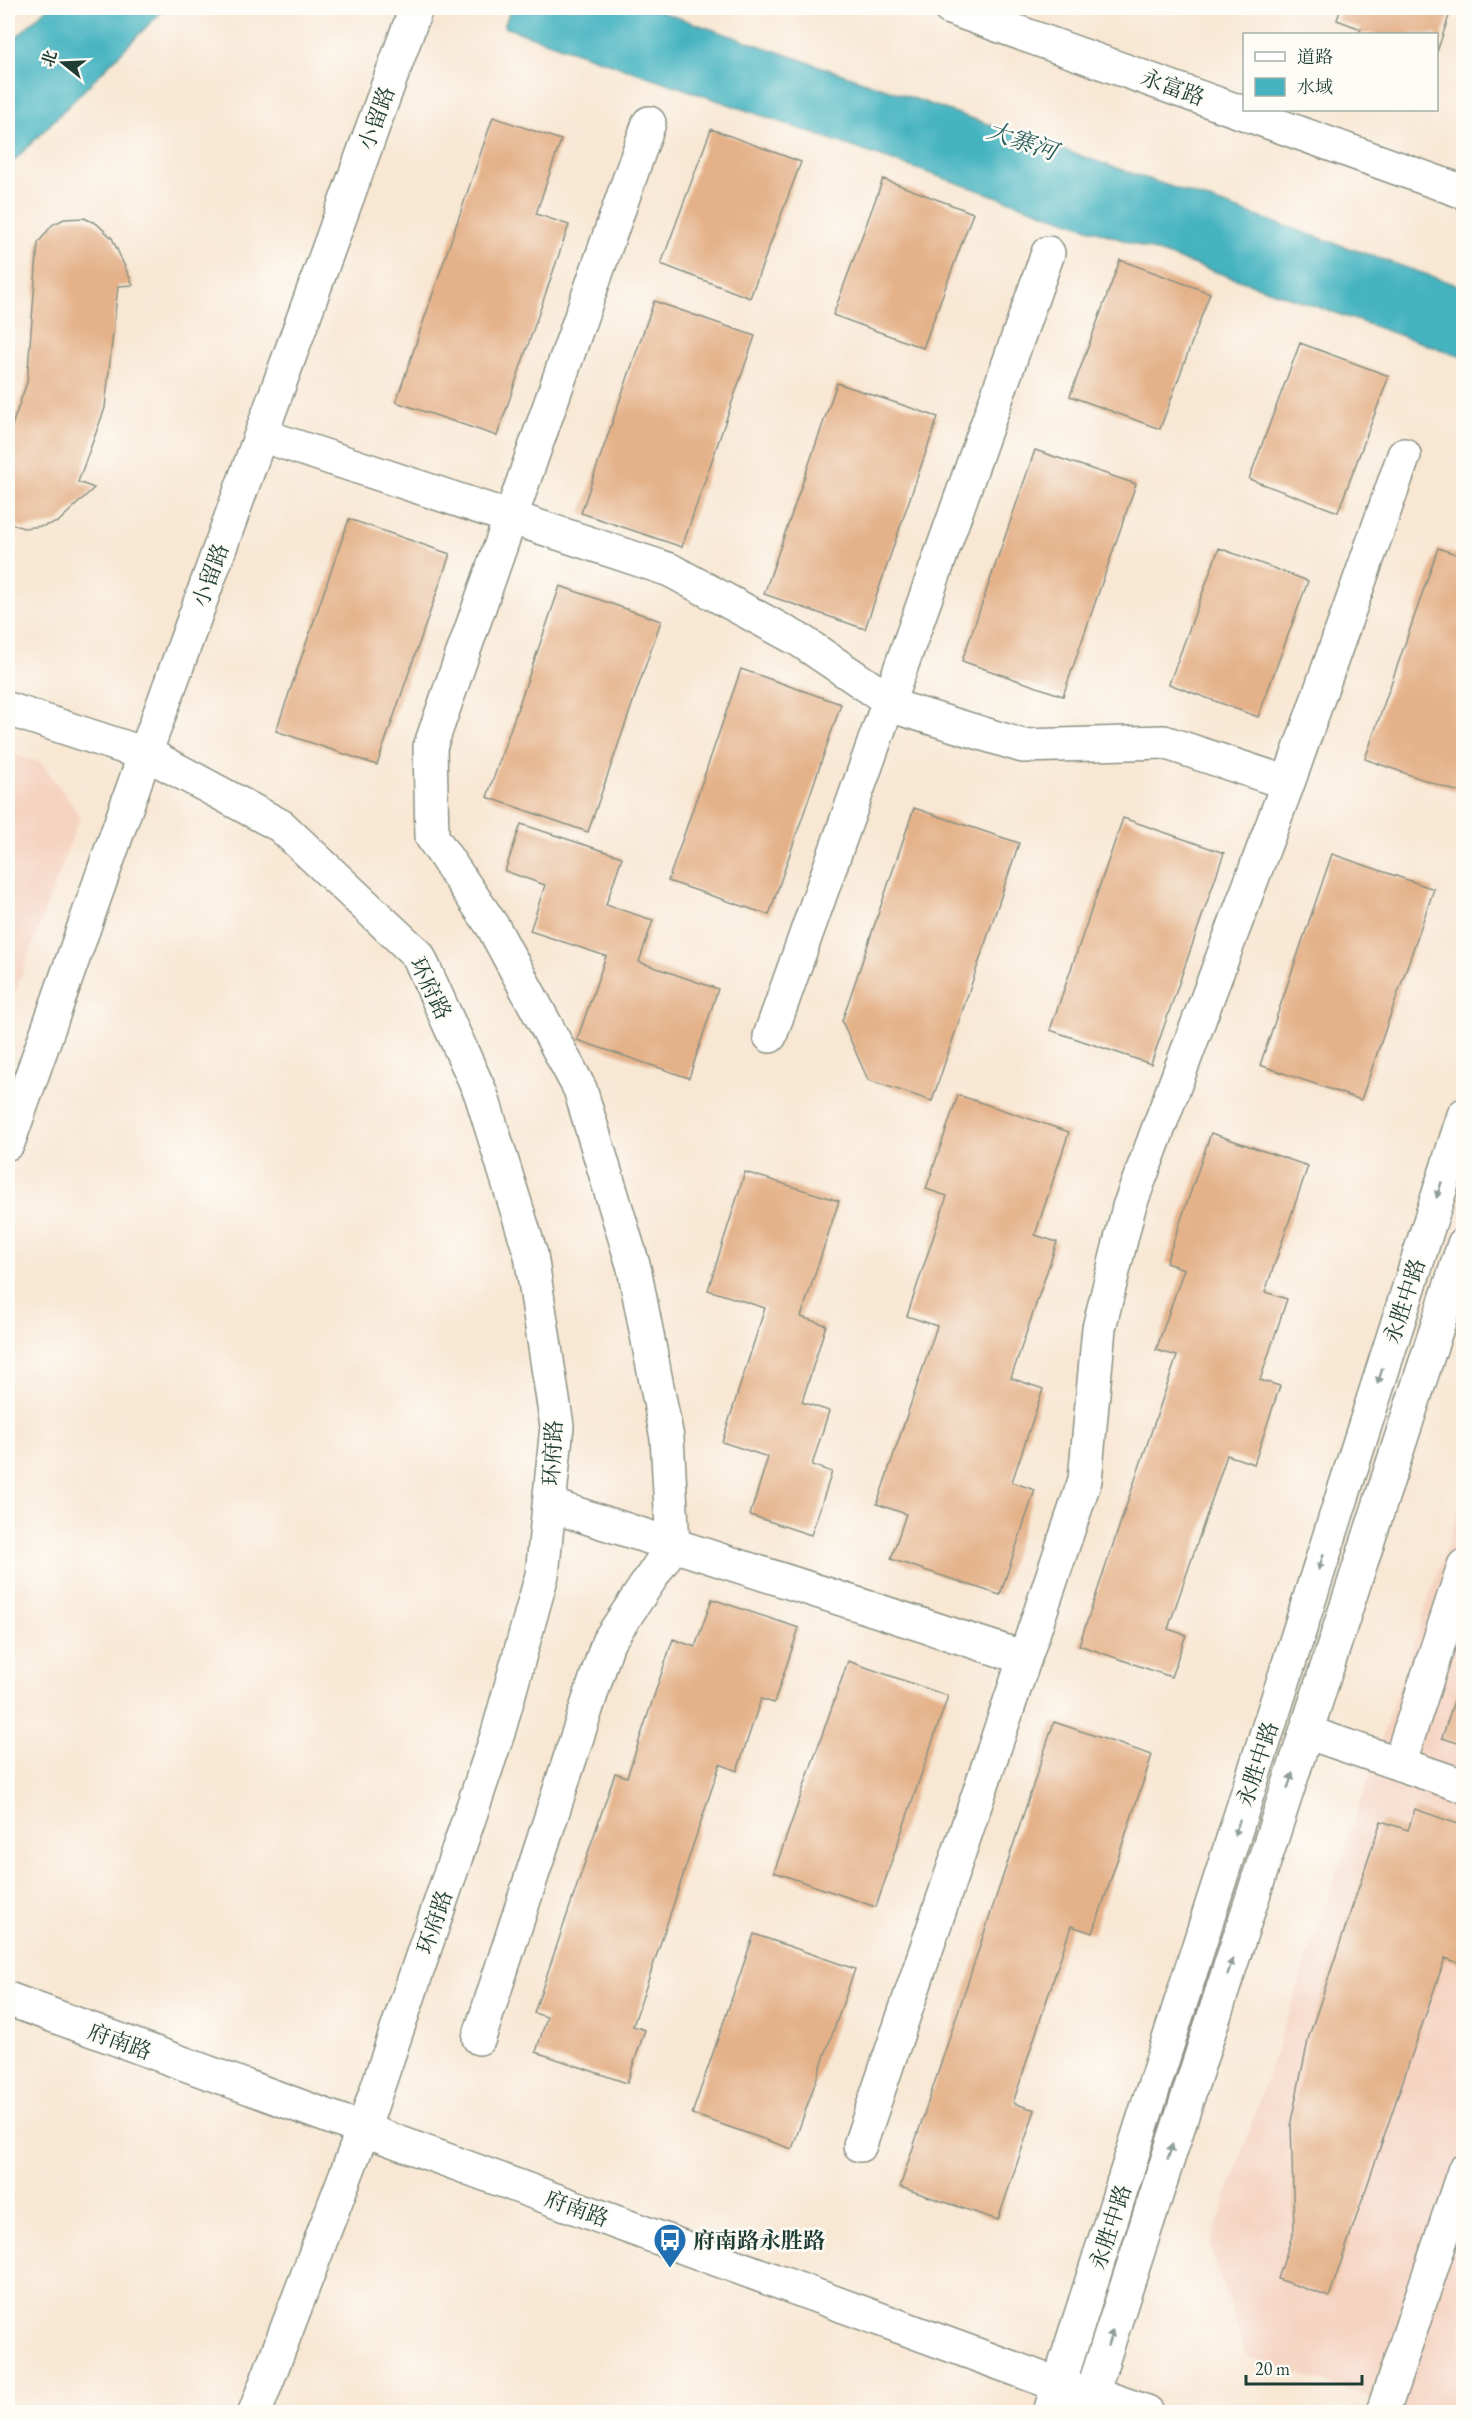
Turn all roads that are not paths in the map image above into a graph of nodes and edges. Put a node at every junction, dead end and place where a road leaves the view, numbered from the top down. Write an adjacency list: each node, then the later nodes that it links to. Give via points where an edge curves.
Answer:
1 (416, 8): 6 (street, 小留路)
2 (950, 8): 4 (street, 永富路)
3 (649, 123): 8 (street)
4 (1464, 192)
5 (1048, 253): 9 (street)
6 (261, 435): 8 (street); 11 (street, 小留路)
7 (1404, 455): 12 (street)
8 (511, 518): 9 (street, via 670,570 801,640); 20 (street, via 430,747 432,837 493,927 580,1089 634,1268 667,1438)
9 (889, 700): 12 (street, via 902,709 1023,746 1164,742); 13 (street)
10 (8, 709): 11 (street, 环府路)
11 (145, 754): 15 (street, 小留路); 19 (street, 环府路, via 281,826 418,955 481,1094 531,1255 557,1426)
12 (1288, 783): 22 (street, via 1130,1207 1099,1328 1085,1480)
13 (770, 1036)
14 (1464, 1115): 17 (street, 永胜中路, one-way to 17)
15 (8, 1143)
16 (1464, 1244): 18 (street, 永胜中路)
17 (1413, 1274): 18 (street); 31 (street, 永胜中路, one-way to 31)
18 (1457, 1288): 23 (street, 永胜中路)
19 (549, 1505): 20 (street); 28 (street, 环府路, via 542,1575 498,1733)
20 (672, 1545): 22 (street); 27 (street, via 608,1642)
21 (1464, 1566): 24 (street)
22 (1025, 1658): 29 (street)
23 (1306, 1732): 24 (street); 32 (street, 永胜中路, one-way to 23)
24 (1399, 1764): 25 (street)
25 (1464, 1786)
26 (8, 1999): 28 (street, 府南路)
27 (479, 2038)
28 (363, 2130): 31 (street, 府南路); 33 (street, 环府路)
29 (860, 2145)
30 (1464, 2171): 35 (street)
31 (1054, 2399): 32 (street, 府南路)
32 (1089, 2403): 34 (street, 府南路)
33 (255, 2412)
34 (1147, 2412)
35 (1383, 2412)

